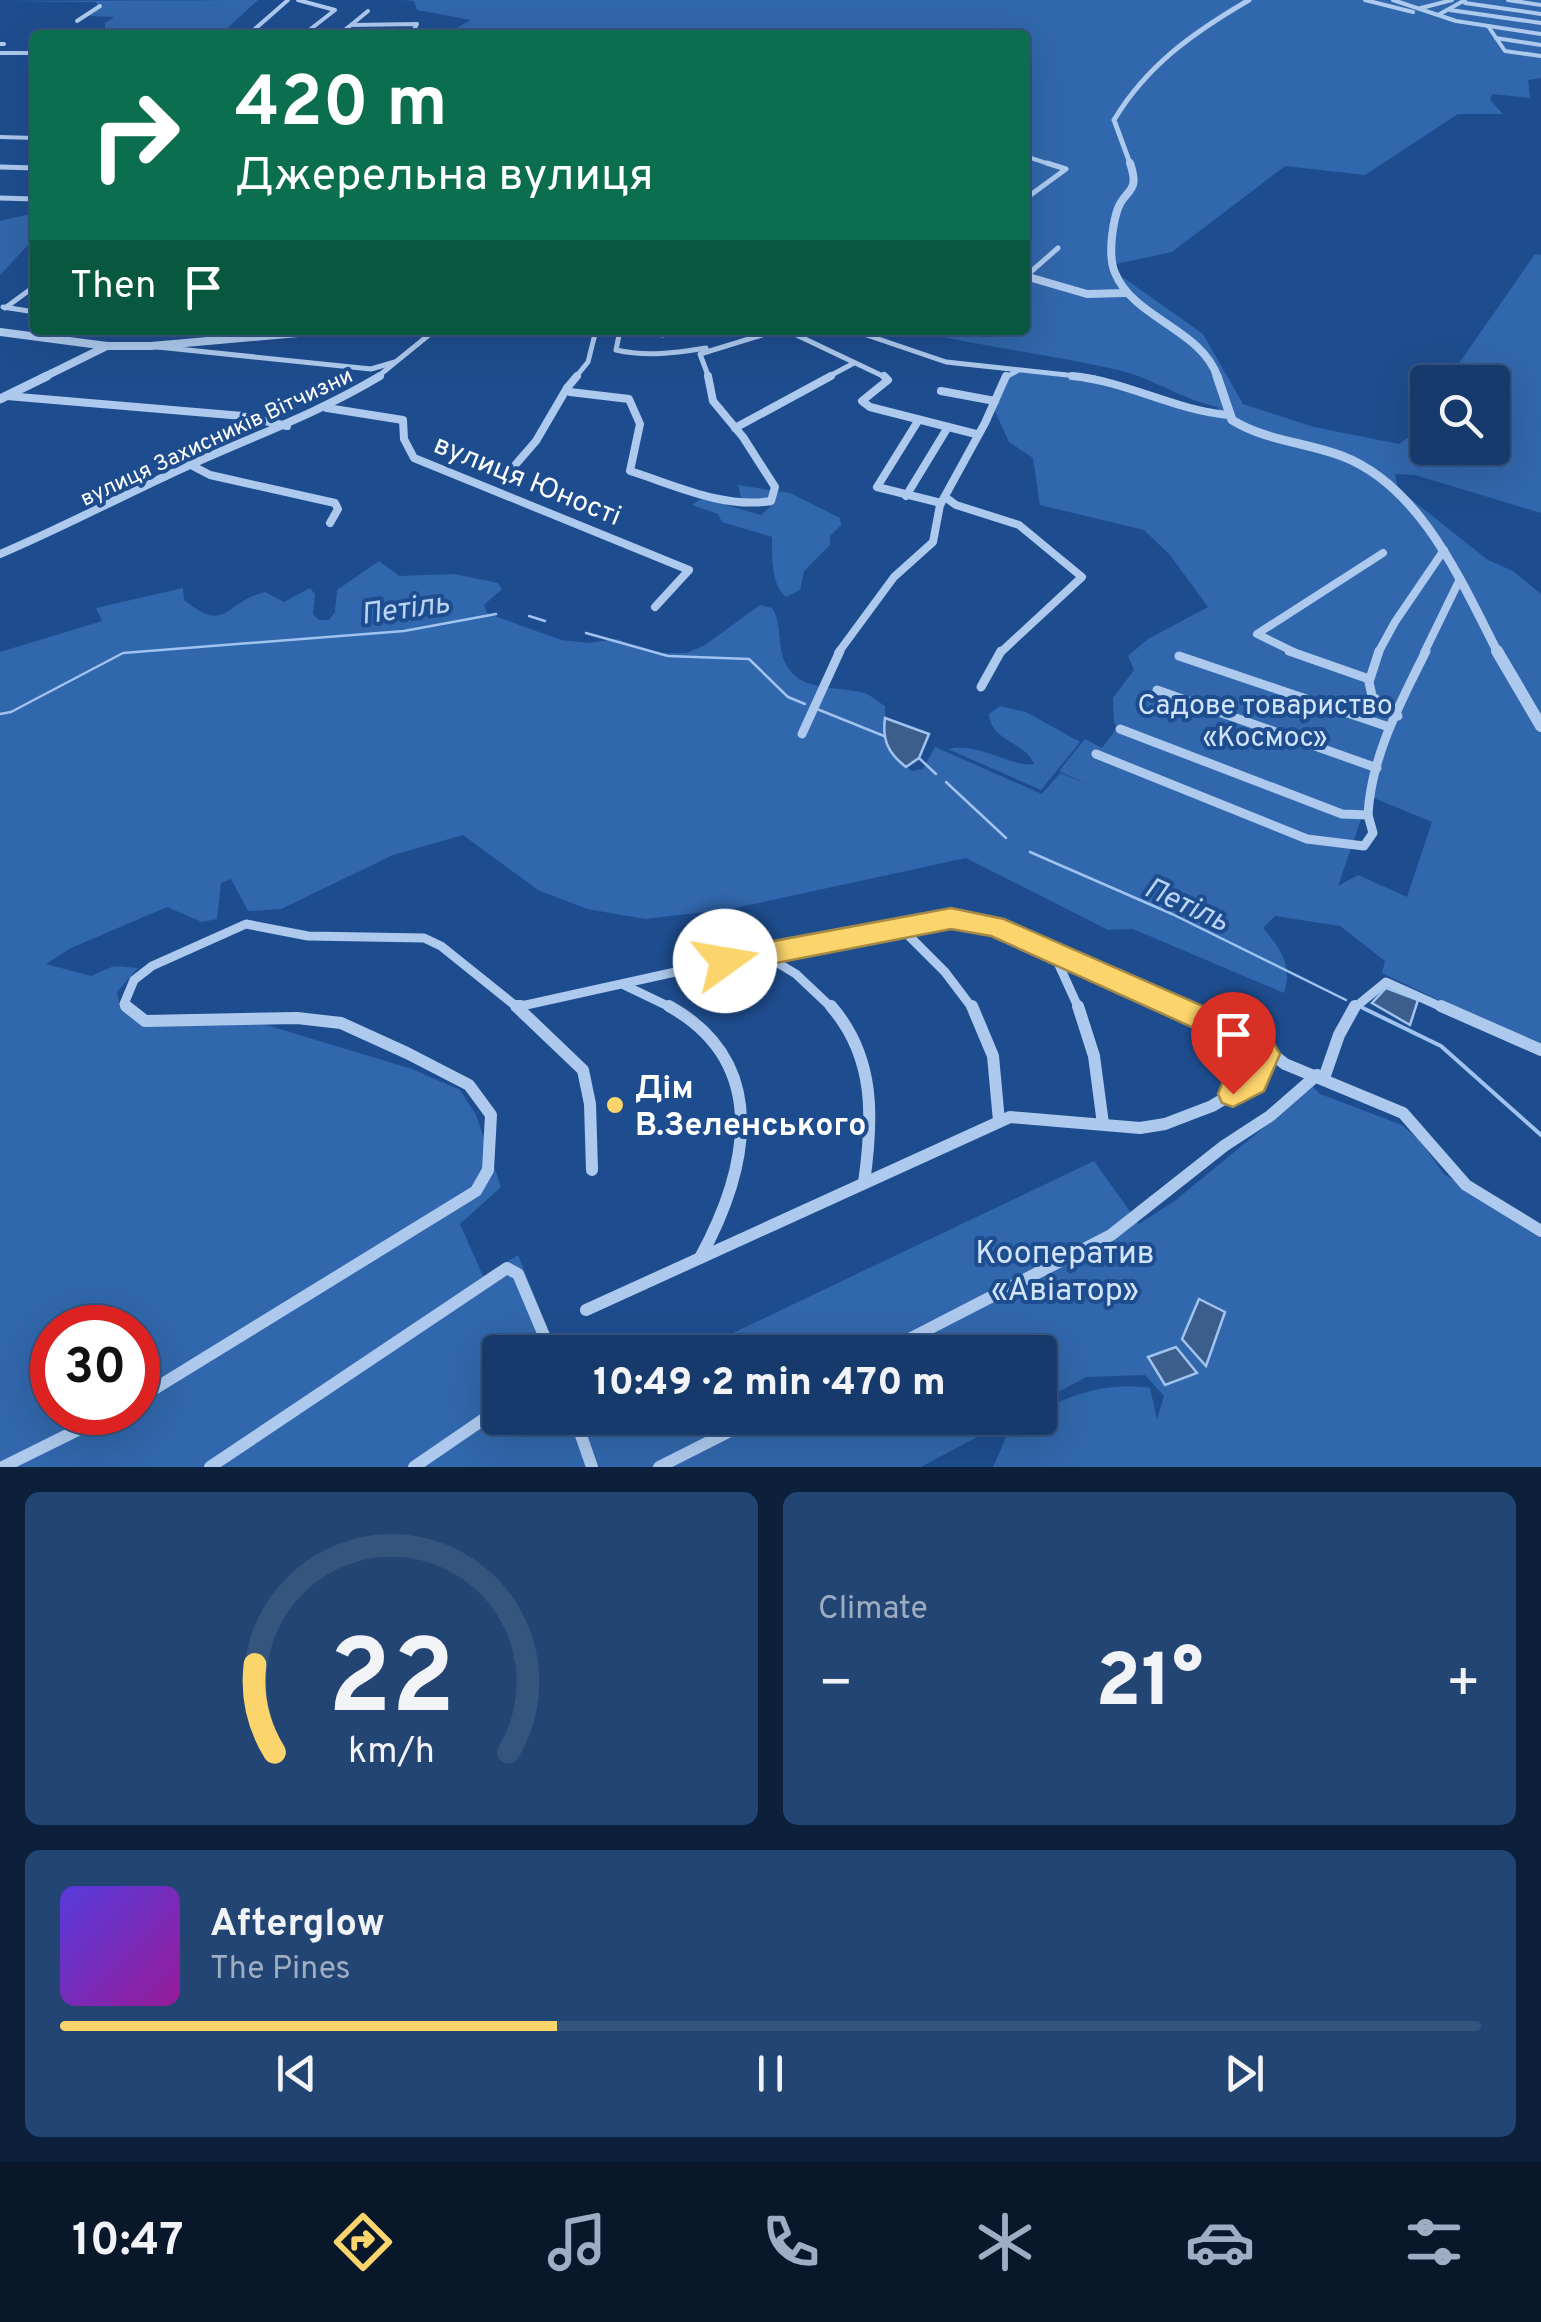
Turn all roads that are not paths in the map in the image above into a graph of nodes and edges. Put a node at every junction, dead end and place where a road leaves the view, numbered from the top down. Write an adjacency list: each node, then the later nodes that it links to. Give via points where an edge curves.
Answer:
1 (288, 0): 20 (street)
2 (298, 0): 21 (street, via 335,10)
3 (1249, 0): 43 (street, via 1182,39 1114,120 1135,178 1118,208 1112,248 1114,272)
4 (1365, 0): 15 (street)
5 (1394, 0): 11 (street)
6 (1452, 0): 11 (street)
7 (1508, 0): 9 (street)
8 (1465, 2): 12 (street); 14 (street)
9 (1541, 5)
10 (100, 6): 16 (street)
11 (1418, 9): 15 (street)
12 (1450, 10): 15 (street); 17 (street)
13 (368, 11): 18 (street)
14 (1541, 14)
15 (1436, 16): 19 (street)
16 (78, 21)
17 (1541, 24)
18 (352, 25): 22 (street); 23 (street, via 417,24)
19 (1488, 26): 24 (street); 25 (street)
20 (254, 30)
21 (309, 30)
22 (345, 30)
23 (414, 30)
24 (1541, 34)
25 (1496, 38): 26 (street); 29 (street, via 1505,51)
26 (1541, 45)
27 (30, 53): 28 (street)
28 (10, 55): 30 (street); 30 (street)
29 (1541, 56)
30 (0, 58)
31 (0, 137): 32 (street)
32 (30, 138)
33 (1030, 158): 36 (street, via 1066,169)
34 (0, 167): 35 (street)
35 (30, 168)
36 (1030, 195)
37 (0, 198): 38 (street)
38 (30, 199)
39 (1058, 248): 40 (street)
40 (1030, 272)
41 (1030, 278): 43 (street, via 1085,295)
42 (30, 289): 44 (street)
43 (1126, 292): 65 (street, via 1198,348 1221,380)
44 (3, 308): 45 (street)
45 (30, 311)
46 (0, 332): 55 (street, вулиця Захисників Вітчизни)
47 (275, 335): 56 (street, вулиця Захисників Вітчизни)
48 (428, 335): 57 (street, вулиця Захисників Вітчизни)
49 (595, 335): 60 (street, via 588,362)
50 (619, 335): 51 (street, via 616,350 640,356)
51 (747, 335)
52 (760, 335): 68 (street, via 700,354 712,385 708,394)
53 (796, 335): 58 (street)
54 (867, 335): 59 (street, via 946,362)
55 (107, 346): 56 (street, вулиця Захисників Вітчизни); 62 (street)
56 (150, 346): 57 (street, via 371,369)
57 (397, 362): 64 (street, вулиця Захисників Вітчизни)
58 (854, 363): 66 (street, via 888,380 862,400); 68 (street)
59 (1016, 371): 63 (street, via 1005,376); 65 (street, via 1103,379)
60 (567, 388): 68 (street, via 634,404 642,425 630,471 728,500 771,502 775,487); 71 (street)
61 (940, 391): 63 (street)
62 (3, 397): 67 (street, via 243,416)
63 (995, 401): 70 (street)
64 (327, 408): 67 (street, вулиця Захисників Вітчизни); 80 (street, вулиця Юності, via 403,420 414,458 688,570)
65 (1228, 415): 76 (street, via 1249,429 1359,464 1418,514)
66 (918, 421): 69 (street); 73 (street, via 877,487)
67 (288, 426): 72 (street, вулиця Захисників Вітчизни)
68 (735, 428)
69 (948, 428): 70 (street); 73 (street)
70 (976, 434): 74 (street)
71 (516, 464)
72 (191, 465): 75 (street, via 336,503); 78 (street, вулиця Захисників Вітчизни)
73 (906, 496): 74 (street)
74 (943, 500): 83 (street, via 1019,525 1082,577 1004,645); 89 (street, via 932,544 904,566 851,631 816,690)
75 (330, 523)
76 (1444, 550): 79 (street); 82 (street, via 1386,635)
77 (1383, 553): 82 (street, via 1257,634)
78 (0, 554)
79 (1460, 579): 85 (street); 86 (street)
80 (655, 607)
81 (1180, 656): 87 (street)
82 (1368, 679): 85 (street, via 1372,696)
83 (982, 686)
84 (1157, 690): 91 (street)
85 (1398, 716): 87 (street)
86 (1541, 726)
87 (1390, 727): 91 (street)
88 (1120, 729): 92 (street, via 1342,814)
89 (802, 734)
90 (1096, 754): 92 (street, via 1306,839 1364,846 1373,833)
91 (1376, 768): 92 (street)
92 (1368, 815)
93 (257, 924): 98 (street, via 308,936 424,938); 111 (street, via 220,933 152,966 134,980 124,1004 145,1021 341,1023 407,1053 469,1085 491,1115 488,1170 476,1191)
94 (900, 926): 95 (street); 96 (street, via 951,919 995,926); 102 (street, via 963,989 990,1038)
95 (761, 953): 97 (street); 105 (street, via 826,996 866,1065 873,1100)
96 (1054, 954): 100 (street, via 1259,1044); 103 (street, via 1087,1021 1101,1076)
97 (621, 984): 98 (street); 107 (street, via 687,1017 722,1054 742,1102 744,1151 728,1208)
98 (517, 1007): 104 (street, via 583,1070)
99 (1541, 1050): 101 (street, via 1386,982 1366,990 1350,1008)
100 (1266, 1055): 101 (street, via 1276,1067); 103 (street, via 1254,1081 1212,1106 1165,1124)
101 (1321, 1076): 106 (street, via 1405,1114 1458,1178); 110 (street, via 1111,1236)
102 (999, 1122): 103 (street, via 1010,1117); 105 (street)
103 (1103, 1124)
104 (592, 1170)
105 (864, 1183): 107 (street)
106 (1541, 1231)
107 (700, 1258): 108 (street)
108 (586, 1310)
109 (544, 1335): 117 (street, via 518,1274 507,1268)
110 (917, 1335)
111 (160, 1385)
112 (482, 1420): 118 (street)
113 (68, 1435): 116 (street)
114 (580, 1435): 119 (street)
115 (722, 1435): 120 (street)
116 (3, 1467)
117 (210, 1467)
118 (414, 1467)
119 (592, 1467)
120 (658, 1467)

